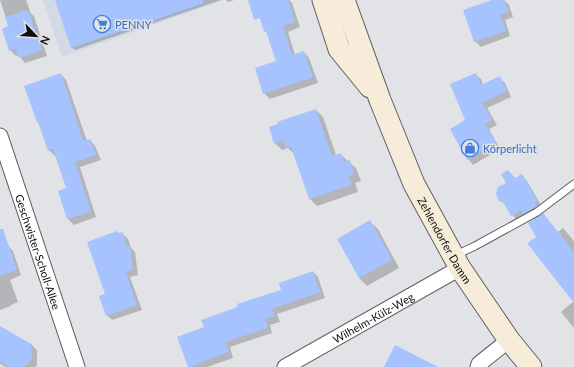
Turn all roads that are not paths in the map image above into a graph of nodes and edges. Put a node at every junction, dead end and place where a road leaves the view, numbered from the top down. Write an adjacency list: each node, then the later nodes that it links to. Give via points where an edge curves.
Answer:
1 (323, 0): 3 (main road, Zehlendorfer Damm, via 339,49)
2 (344, 0): 3 (main road, Zehlendorfer Damm)
3 (380, 100): 6 (main road, Zehlendorfer Damm, via 414,184)
4 (0, 136): 8 (street, Geschwister-Scholl-Allee)
5 (574, 184): 6 (lane, via 537,212 475,246)
6 (457, 262): 7 (main road, Zehlendorfer Damm); 9 (street, Wilhelm-Külz-Weg)
7 (509, 340): 10 (street); 11 (main road, Zehlendorfer Damm)
8 (77, 367)
9 (285, 367)
10 (478, 367)
11 (531, 367)

